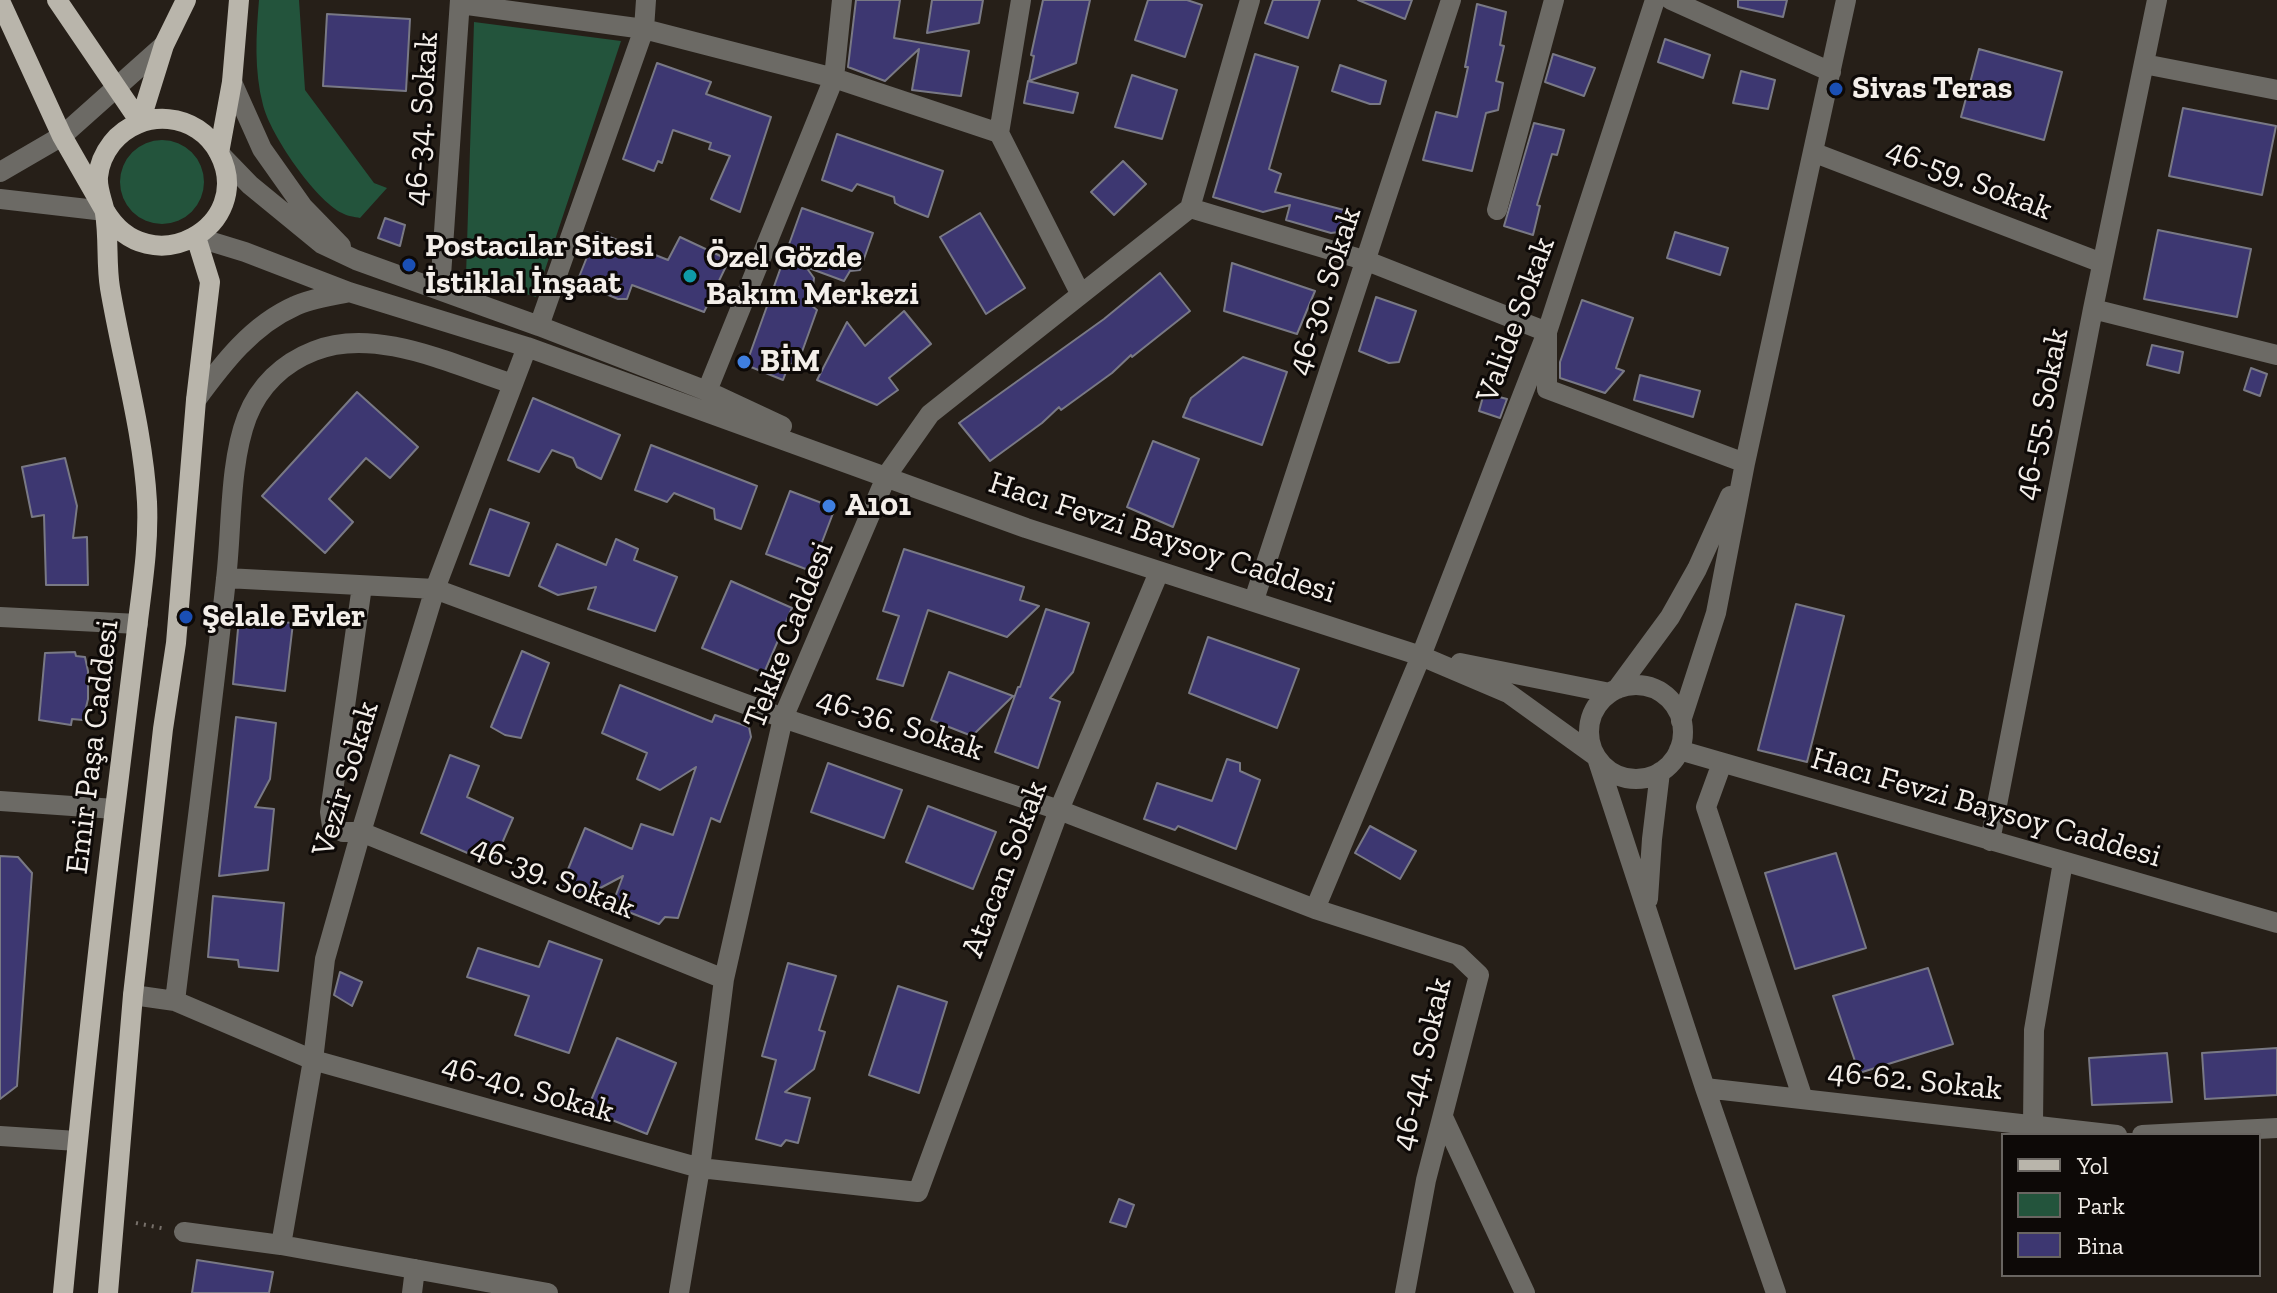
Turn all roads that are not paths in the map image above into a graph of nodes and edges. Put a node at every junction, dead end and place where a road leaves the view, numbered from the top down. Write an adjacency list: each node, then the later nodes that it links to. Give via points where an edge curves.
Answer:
1 (57, 0): 22 (main road)
2 (186, 0): 17 (main road)
3 (239, 0): 21 (main road)
4 (646, 0): 16 (street)
5 (842, 0): 20 (street)
6 (1021, 0): 25 (street)
7 (1250, 0): 31 (street)
8 (1451, 0): 36 (street, 46-30. Sokak)
9 (1554, 0): 32 (street)
10 (1655, 0): 43 (street, Valide Sokak)
11 (1671, 0): 19 (street)
12 (1846, 0): 19 (street)
13 (2157, 0): 18 (street, 46-55. Sokak)
14 (0, 1): 26 (main road)
15 (460, 2): 16 (street); 38 (street, 46-34. Sokak)
16 (644, 29): 20 (street); 42 (street)
17 (164, 45): 22 (street); 24 (main road)
18 (2144, 64): 23 (street); 37 (street, 46-55. Sokak)
19 (1831, 72): 28 (street)
20 (834, 78): 25 (street); 47 (street)
21 (232, 82): 27 (main road); 35 (street, Hacı Fevzi Baysoy Caddesi, via 262,149 303,207)
22 (117, 88): 24 (main road); 26 (street)
23 (2277, 90)
24 (140, 122): 27 (main road, via 158,118 187,123); 33 (main road, via 120,134 103,159 98,182)
25 (999, 133): 40 (street)
26 (62, 136): 29 (street); 33 (main road)
27 (219, 153): 34 (main road, via 226,174 225,197 215,219); 35 (street, Hacı Fevzi Baysoy Caddesi, via 300,227)
28 (1815, 153): 37 (street, 46-59. Sokak); 49 (street)
29 (0, 172)
30 (0, 199): 33 (street)
31 (1190, 208): 36 (street); 40 (street, Tekke Caddesi)
32 (1497, 210)
33 (105, 211): 34 (main road, via 119,230 140,243 163,246); 57 (main road, Emir Paşa Caddesi, via 109,283 147,500)
34 (196, 237): 39 (street, Hacı Fevzi Baysoy Caddesi); 48 (main road, Emir Paşa Caddesi, via 210,282)
35 (356, 260): 38 (street, Hacı Fevzi Baysoy Caddesi)
36 (1367, 261): 43 (street); 55 (street, 46-30. Sokak)
37 (2102, 263): 41 (street, 46-55. Sokak)
38 (440, 290): 42 (street, Hacı Fevzi Baysoy Caddesi)
39 (349, 292): 44 (street, Hacı Fevzi Baysoy Caddesi); 48 (street, via 297,304 266,322)
40 (1080, 293): 50 (street, Tekke Caddesi, via 930,414)
41 (2093, 309): 45 (street); 70 (street, 46-55. Sokak)
42 (539, 326): 47 (street, Hacı Fevzi Baysoy Caddesi)
43 (1547, 332): 49 (street, via 1547,389); 58 (street, Valide Sokak)
44 (527, 347): 46 (street, Vezir Sokak); 50 (street, Hacı Fevzi Baysoy Caddesi)
45 (2277, 355)
46 (513, 384): 52 (street, via 397,346 365,341 341,342 291,363 253,402 246,421); 54 (street, Vezir Sokak)
47 (707, 391): 50 (street, Hacı Fevzi Baysoy Caddesi)
48 (196, 400): 76 (main road, Emir Paşa Caddesi, via 176,643)
49 (1745, 463): 59 (street, via 1670,617); 61 (street, via 1716,613)
50 (887, 475): 51 (street, Hacı Fevzi Baysoy Caddesi); 60 (street, Tekke Caddesi)
51 (1159, 572): 55 (street, Hacı Fevzi Baysoy Caddesi); 68 (street, Atacan Sokak)
52 (226, 578): 53 (street, 46-36. Sokak); 77 (street)
53 (362, 586): 54 (street, 46-36. Sokak); 69 (street, 46-39. Sokak, via 330,812 332,826)
54 (435, 589): 60 (street, 46-36. Sokak); 69 (street, Vezir Sokak)
55 (1254, 600): 58 (street, Hacı Fevzi Baysoy Caddesi)
56 (0, 617): 57 (street)
57 (138, 624): 67 (main road, Emir Paşa Caddesi)
58 (1421, 656): 59 (street, Hacı Fevzi Baysoy Caddesi); 63 (street, Hacı Fevzi Baysoy Caddesi, via 1508,693); 72 (street, Valide Sokak)
59 (1614, 691): 61 (street, via 1635,685 1658,691 1676,707); 63 (street, via 1599,702 1590,720)
60 (783, 718): 68 (street, 46-36. Sokak); 75 (street, Tekke Caddesi)
61 (1681, 721): 62 (street)
62 (1679, 750): 64 (street, Hacı Fevzi Baysoy Caddesi); 65 (street)
63 (1596, 758): 65 (street, via 1625,778); 73 (street)
64 (1722, 763): 70 (street, Hacı Fevzi Baysoy Caddesi); 80 (street, via 1706,807)
65 (1660, 772): 73 (street)
66 (0, 801): 67 (street)
67 (115, 809): 87 (main road, Emir Paşa Caddesi)
68 (1059, 810): 72 (street, 46-36. Sokak); 89 (street, Atacan Sokak)
69 (361, 832): 75 (street, 46-39. Sokak); 78 (street, Vezir Sokak, via 325,959)
70 (1990, 841): 71 (street, Hacı Fevzi Baysoy Caddesi)
71 (2063, 862): 74 (street, Hacı Fevzi Baysoy Caddesi); 82 (street, via 2034,1030)
72 (1315, 909): 81 (street, 46-44. Sokak, via 1458,955 1479,975)
73 (1647, 911): 79 (street)
74 (2277, 923)
75 (724, 979): 88 (street, Tekke Caddesi)
76 (133, 995): 77 (street, 46-40. Sokak); 94 (main road, Emir Paşa Caddesi)
77 (175, 1001): 78 (street, 46-40. Sokak)
78 (313, 1060): 88 (street, 46-40. Sokak); 91 (street, Vezir Sokak)
79 (1705, 1088): 80 (street, 46-62. Sokak); 100 (street)
80 (1803, 1099): 82 (street, 46-62. Sokak)
81 (1443, 1117): 98 (street, 46-44. Sokak); 99 (street)
82 (2033, 1124): 84 (street, 46-62. Sokak)
83 (2277, 1128): 85 (street)
84 (2102, 1133)
85 (2181, 1133)
86 (0, 1136): 87 (street)
87 (77, 1141): 93 (main road, Emir Paşa Caddesi)
88 (700, 1168): 89 (street, 46-40. Sokak); 97 (street, Tekke Caddesi)
89 (918, 1192)
90 (184, 1232): 91 (street)
91 (281, 1245): 92 (street)
92 (415, 1269): 95 (street); 96 (street)
93 (63, 1293)
94 (108, 1293)
95 (412, 1293)
96 (548, 1293)
97 (679, 1293)
98 (1405, 1293)
99 (1525, 1293)
100 (1776, 1293)

